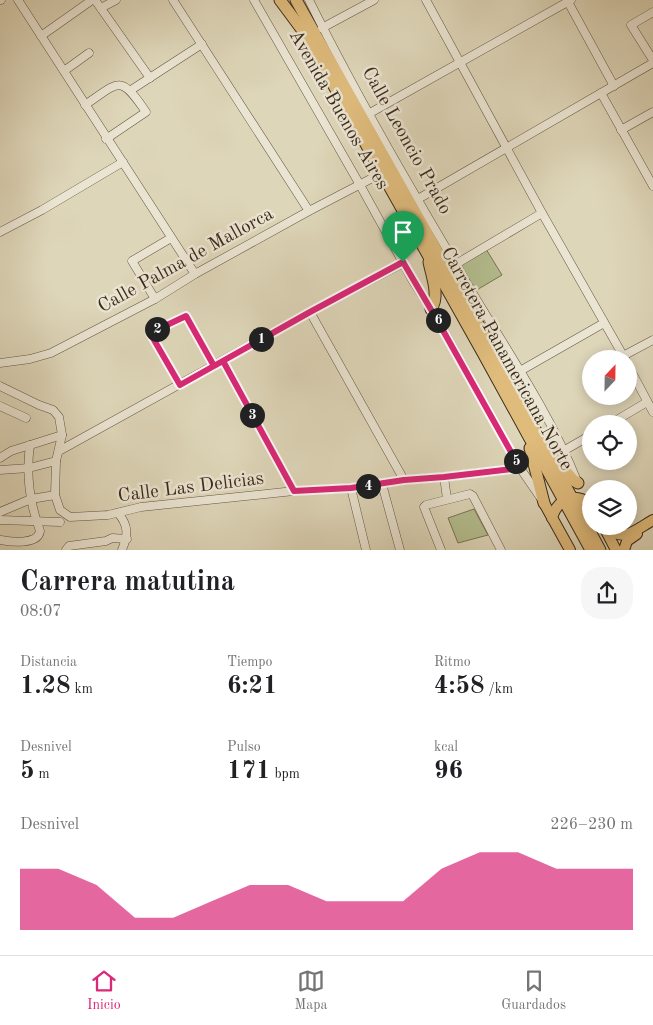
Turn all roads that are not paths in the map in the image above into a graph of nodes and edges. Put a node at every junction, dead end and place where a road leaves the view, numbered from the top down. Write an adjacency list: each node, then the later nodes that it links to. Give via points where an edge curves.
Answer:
1 (18, 0): 17 (street)
2 (94, 0): 13 (street); 17 (street)
3 (116, 0): 13 (street)
4 (173, 0): 18 (street)
5 (254, 0): 35 (street, Avenida Buenos Aires)
6 (280, 0): 16 (highway)
7 (288, 0): 16 (highway, Carretera Panamericana Norte)
8 (296, 0): 46 (highway, Carretera Panamericana Norte)
9 (309, 0): 15 (street, Calle Leoncio Prado)
10 (374, 0): 15 (street)
11 (426, 0): 20 (street)
12 (568, 1): 20 (street); 24 (street)
13 (101, 8): 23 (street)
14 (653, 12): 21 (street, via 631,25)
15 (322, 28): 29 (street, Calle Leoncio Prado)
16 (306, 34): 34 (highway, Carretera Panamericana Norte)
17 (41, 36): 22 (street)
18 (202, 44): 23 (street); 38 (street)
19 (88, 53): 22 (street)
20 (460, 62): 29 (street); 32 (street)
21 (653, 62): 24 (street)
22 (64, 71): 27 (street)
23 (150, 78): 25 (street)
24 (614, 86): 26 (street)
25 (131, 90): 27 (street, via 116,84); 31 (street, via 146,112)
26 (601, 93): 30 (street); 32 (street)
27 (85, 104): 31 (street)
28 (653, 112): 30 (street)
29 (370, 113): 37 (street, Calle Leoncio Prado)
30 (621, 130): 36 (street)
31 (106, 139): 33 (street)
32 (507, 147): 37 (street); 39 (street)
33 (123, 162): 40 (street); 41 (street)
34 (382, 173): 35 (street, Calle Palma de Mallorca); 42 (highway, Carretera Panamericana Norte)
35 (360, 185): 38 (street, Calle Palma de Mallorca); 43 (street, Avenida Buenos Aires)
36 (653, 186)
37 (418, 199): 44 (street, Calle Leoncio Prado)
38 (310, 211): 45 (street, Calle Palma de Mallorca)
39 (542, 213): 44 (street); 50 (street)
40 (0, 232)
41 (171, 238): 45 (street); 47 (street, via 132,261)
42 (426, 248): 46 (highway, Carretera Panamericana Norte); 48 (highway, via 436,293)
43 (403, 262): 48 (street, Avenida Buenos Aires); 49 (street)
44 (456, 264): 57 (street, Calle Leoncio Prado)
45 (195, 274): 47 (street, Calle Palma de Mallorca)
46 (455, 294): 48 (highway); 66 (highway, Carretera Panamericana Norte); 72 (highway, Carretera Panamericana Norte)
47 (155, 299): 55 (street, Calle Palma de Mallorca, via 51,353)
48 (432, 307): 76 (street, Avenida Buenos Aires)
49 (310, 312): 54 (street); 79 (street)
50 (604, 323): 52 (street); 57 (street)
51 (653, 340): 53 (street)
52 (620, 350)
53 (636, 350)
54 (223, 361): 56 (street); 84 (street)
55 (0, 363)
56 (214, 366): 59 (street); 59 (street, via 186,316 150,333)
57 (520, 371): 70 (street, Calle Leoncio Prado)
58 (638, 384): 61 (street)
59 (180, 385): 71 (street)
60 (0, 386): 67 (street, via 53,410 59,417)
61 (647, 402): 63 (street); 64 (street)
62 (0, 406): 65 (street)
63 (653, 412)
64 (625, 415)
65 (26, 418)
66 (523, 428): 88 (highway, Carretera Panamericana Norte); 90 (highway)
67 (62, 435): 69 (street); 71 (street)
68 (582, 440): 70 (street)
69 (30, 445): 73 (street); 75 (street)
70 (565, 450): 80 (street, Calle Leoncio Prado)
71 (59, 451): 74 (street)
72 (547, 453): 80 (highway); 88 (highway, Carretera Panamericana Norte)
73 (0, 458)
74 (56, 460): 75 (street); 85 (street)
75 (29, 468): 77 (street); 86 (street)
76 (520, 468): 78 (street, Calle Las Delicias); 90 (street, Avenida Buenos Aires)
77 (0, 470)
78 (444, 477): 79 (street, Calle Las Delicias); 87 (street)
79 (404, 480): 81 (street, Calle Las Delicias)
80 (578, 483): 83 (main road, Calle Leoncio Prado)
81 (382, 484): 82 (street, Calle Las Delicias); 108 (street)
82 (351, 488): 84 (street, Calle Las Delicias); 107 (street)
83 (582, 490)
84 (294, 491): 92 (street, Calle Las Delicias, via 141,507)
85 (55, 495): 86 (street); 92 (street, Calle Las Delicias, via 60,510 70,517)
86 (31, 499): 91 (street); 96 (street)
87 (447, 499): 109 (street, via 424,507); 110 (street, via 473,496)
88 (567, 499): 89 (main road); 93 (main road, via 556,508); 112 (highway, Carretera Panamericana Norte); 113 (highway, Carretera Panamericana Norte)
89 (582, 499)
90 (544, 503): 93 (main road, Avenida Buenos Aires)
91 (0, 512)
92 (118, 513): 102 (street, via 123,519)
93 (552, 518): 111 (main road, Avenida Buenos Aires)
94 (0, 520): 96 (street)
95 (653, 520): 99 (main road)
96 (36, 522): 97 (street); 103 (street, via 40,531 37,538 12,542)
97 (60, 522)
98 (653, 525): 104 (main road, via 630,539)
99 (637, 529)
100 (610, 535): 104 (main road)
101 (616, 535): 104 (main road)
102 (127, 539): 105 (street, via 112,538 68,546); 106 (street)
103 (0, 540)
104 (622, 549)
105 (66, 550)
106 (122, 550)
107 (366, 550)
108 (400, 550)
109 (441, 550)
110 (502, 550)
111 (570, 550)
112 (591, 550)
113 (600, 550)

